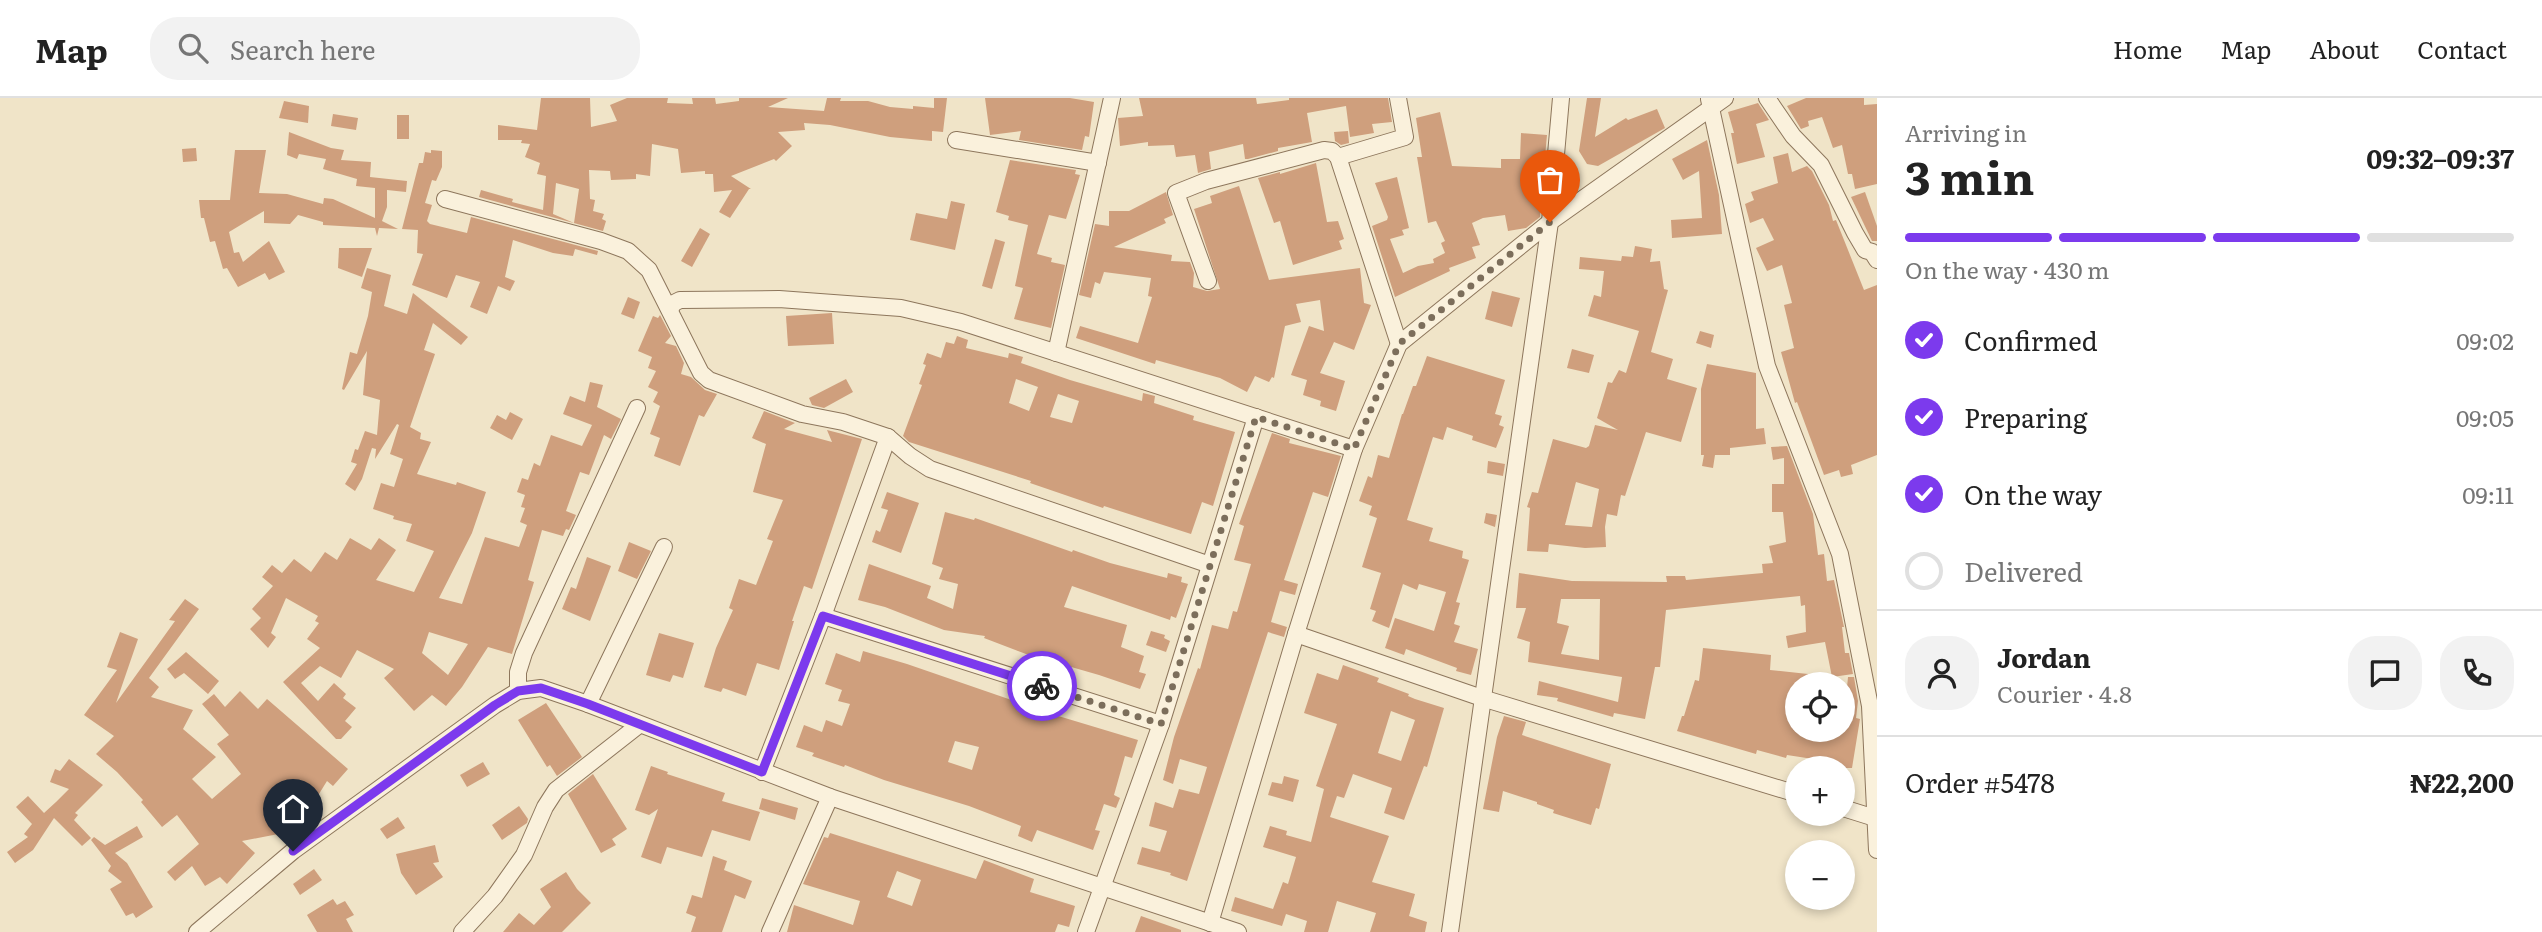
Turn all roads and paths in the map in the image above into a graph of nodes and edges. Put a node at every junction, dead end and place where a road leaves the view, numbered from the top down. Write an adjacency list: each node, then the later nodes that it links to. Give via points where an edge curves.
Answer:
1 (1112, 98): 8 (street)
2 (1398, 98): 7 (street, via 1405,137)
3 (1561, 98): 10 (street)
4 (1767, 98): 11 (street, via 1793,136 1821,165 1865,250)
5 (1715, 101): 10 (street); 27 (street, via 1767,366 1840,554)
6 (956, 139): 8 (street)
7 (1338, 157): 12 (street, via 1324,150 1176,192); 14 (street)
8 (1098, 163): 15 (street)
9 (445, 199): 13 (street, via 628,251 649,270)
10 (1550, 222): 14 (street); 25 (street)
11 (1877, 260)
12 (1208, 281)
13 (670, 309): 15 (street, via 680,300 779,299 901,308); 18 (street, via 701,373 709,380 802,414)
14 (1399, 344): 19 (street)
15 (1056, 353): 17 (street)
16 (637, 408): 24 (street, via 524,653)
17 (1256, 417): 19 (street); 21 (street)
18 (888, 437): 21 (street, via 930,469); 22 (street)
19 (1354, 449): 23 (street)
20 (664, 547): 26 (street)
21 (1210, 565): 29 (street)
22 (823, 616): 29 (street); 30 (street)
23 (1296, 634): 25 (street); 37 (street)
24 (518, 691): 26 (street, via 541,688); 38 (street, via 293,851)
25 (1482, 698): 31 (street); 43 (street)
26 (588, 704): 28 (street)
27 (1873, 705): 34 (street)
28 (639, 724): 30 (street); 39 (street, via 556,790 524,855)
29 (1161, 724): 36 (street)
30 (762, 772): 32 (street)
31 (1785, 790)
32 (830, 797): 36 (street); 40 (street)
33 (1855, 812): 34 (street)
34 (1875, 818): 35 (street)
35 (1877, 850)
36 (1103, 888): 37 (street); 41 (street)
37 (1210, 923): 42 (street)
38 (197, 932)
39 (462, 932)
40 (770, 932)
41 (1086, 932)
42 (1238, 932)
43 (1450, 932)

